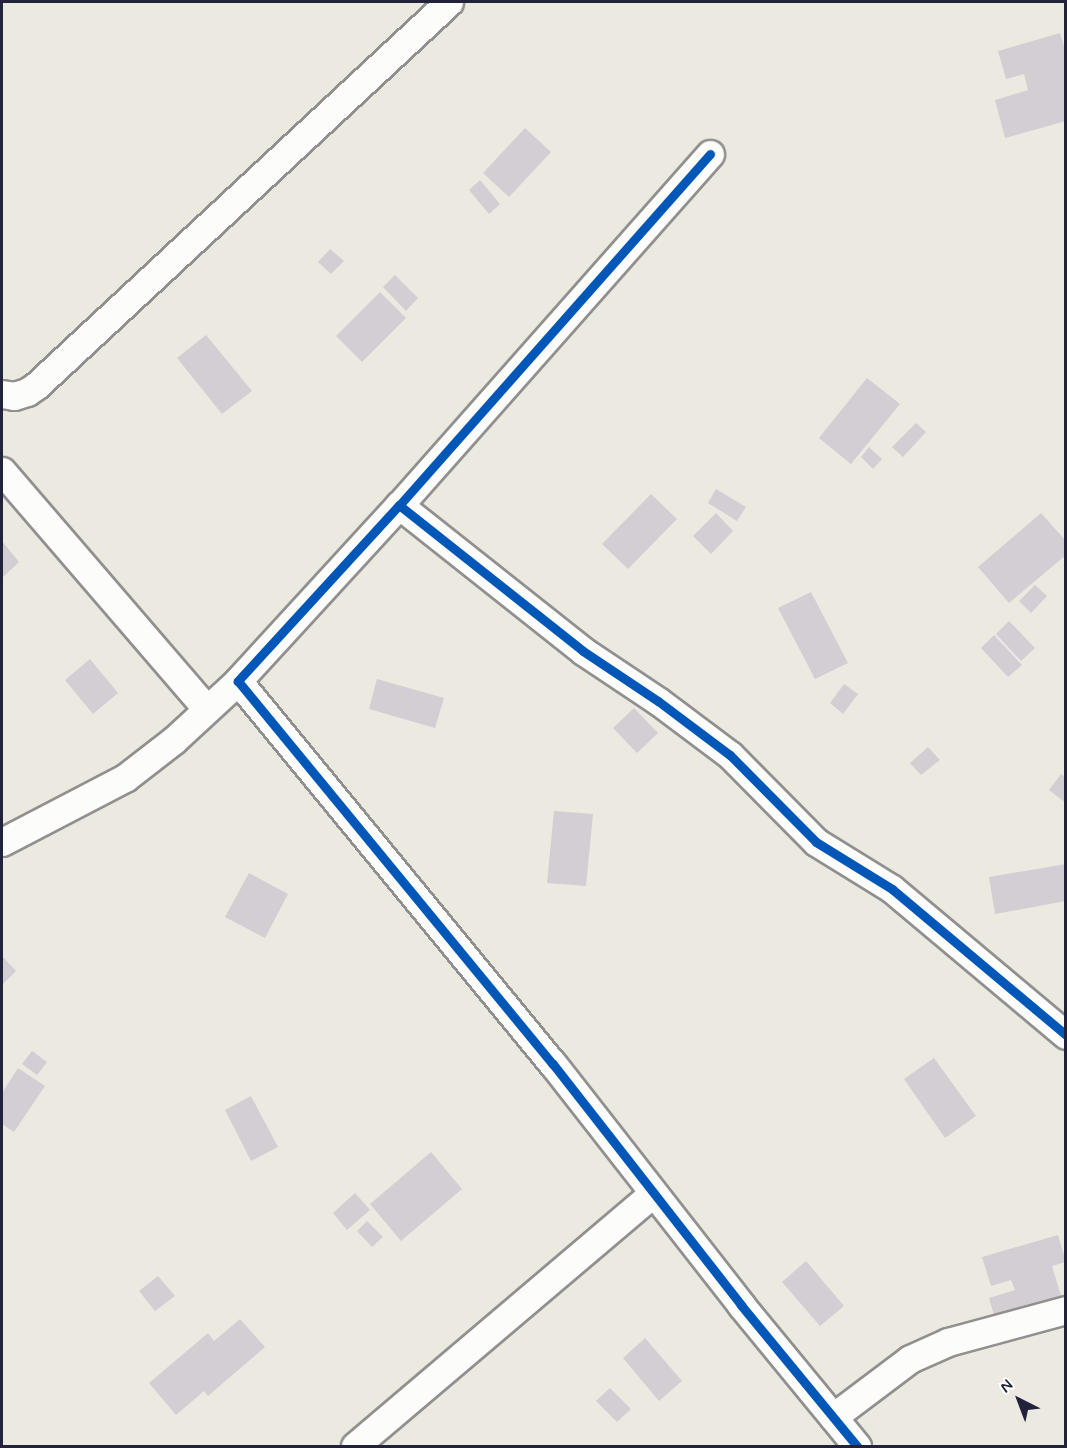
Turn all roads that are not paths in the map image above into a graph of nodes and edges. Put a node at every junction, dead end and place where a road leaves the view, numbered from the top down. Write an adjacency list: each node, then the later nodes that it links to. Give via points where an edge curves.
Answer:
1 (448, 2): 3 (street, via 36,386 14,396)
2 (710, 154): 5 (street)
3 (2, 394)
4 (2, 471): 7 (street)
5 (399, 505): 6 (street); 9 (street, via 583,651 730,755 816,842 891,889)
6 (237, 681): 7 (street); 10 (street, via 553,1064)
7 (207, 709): 8 (street, via 125,778)
8 (2, 842)
9 (1065, 1035)
10 (653, 1193): 12 (street); 13 (street)
11 (1065, 1310): 12 (street, via 948,1342 910,1359)
12 (833, 1417): 14 (street)
13 (355, 1446)
14 (857, 1446)

